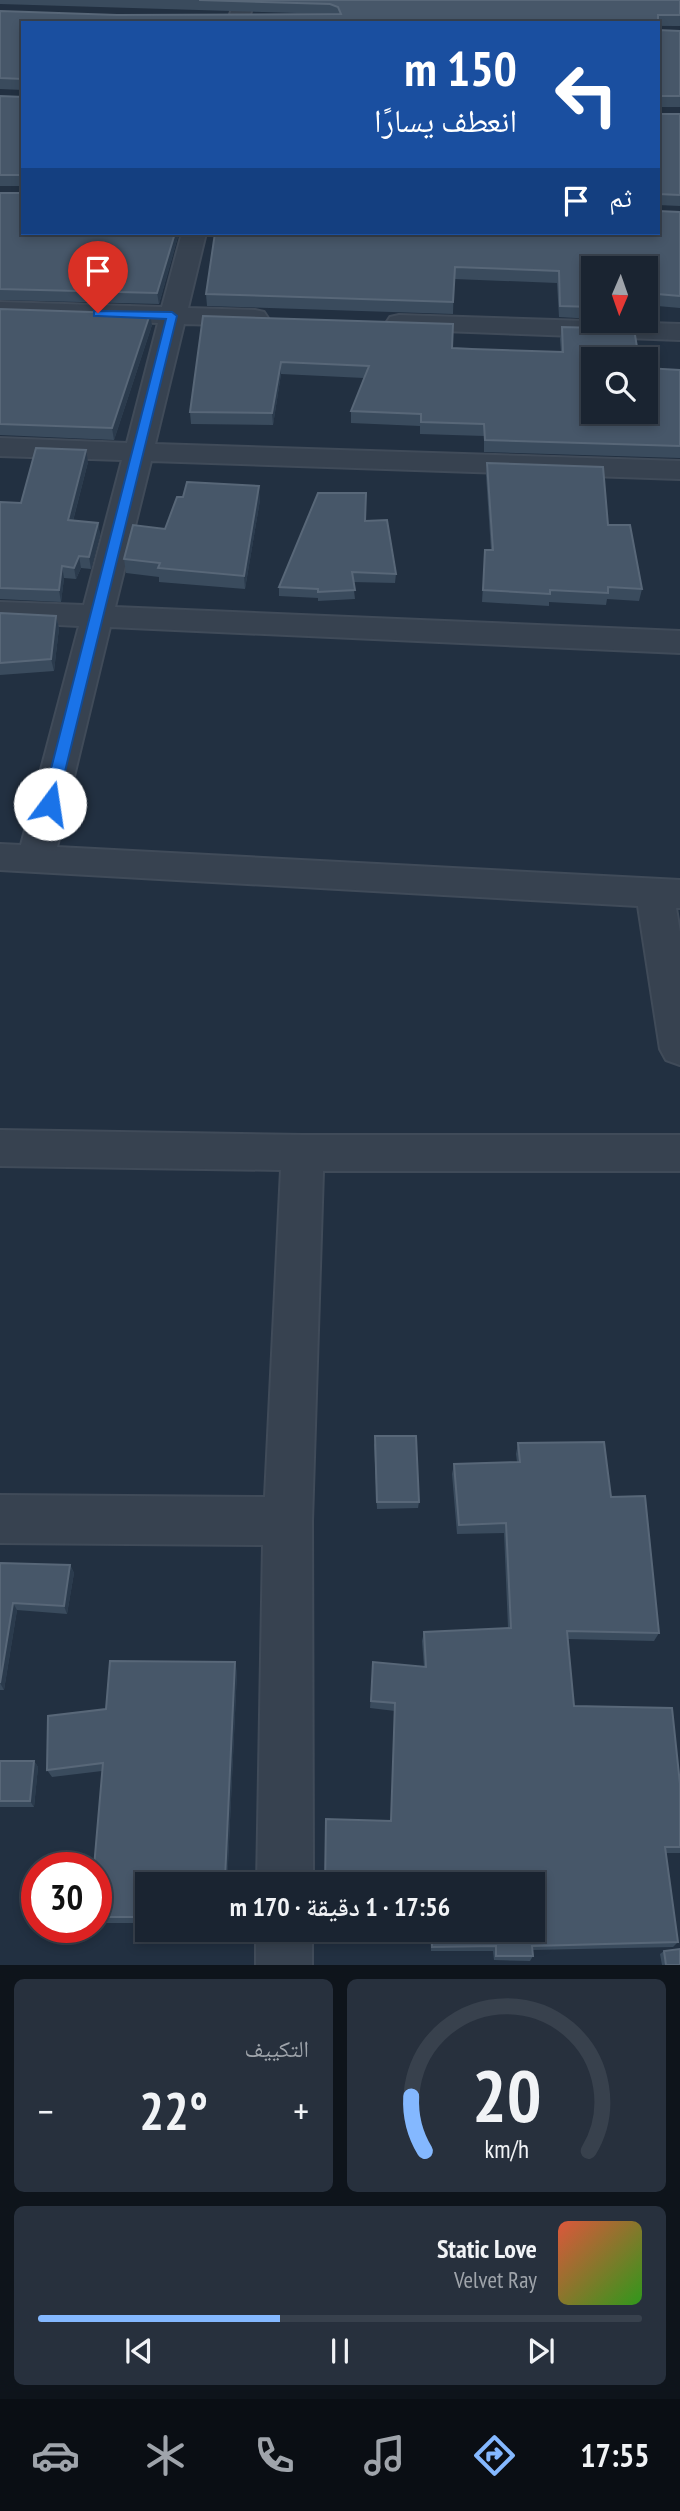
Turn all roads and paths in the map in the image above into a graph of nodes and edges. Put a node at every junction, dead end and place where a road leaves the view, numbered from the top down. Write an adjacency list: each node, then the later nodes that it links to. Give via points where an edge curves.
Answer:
1 (240, 14): 2 (street); 3 (street)
2 (212, 19)
3 (264, 21)
4 (193, 235): 6 (street)
5 (0, 310): 6 (street)
6 (172, 316): 7 (street); 11 (street)
7 (282, 319)
8 (378, 322): 9 (street)
9 (680, 332)
10 (0, 447): 11 (street)
11 (139, 454): 12 (street); 14 (street)
12 (680, 470)
13 (0, 612): 14 (street)
14 (96, 616): 15 (street); 17 (street)
15 (680, 642)
16 (0, 857): 17 (street)
17 (36, 858): 18 (street)
18 (668, 894): 19 (street)
19 (680, 1049)
20 (0, 1147): 21 (street)
21 (303, 1153): 22 (street); 24 (street)
22 (680, 1153)
23 (0, 1519): 24 (street)
24 (288, 1521): 25 (street)
25 (285, 1872)
26 (285, 1942): 27 (street)
27 (284, 1965)

